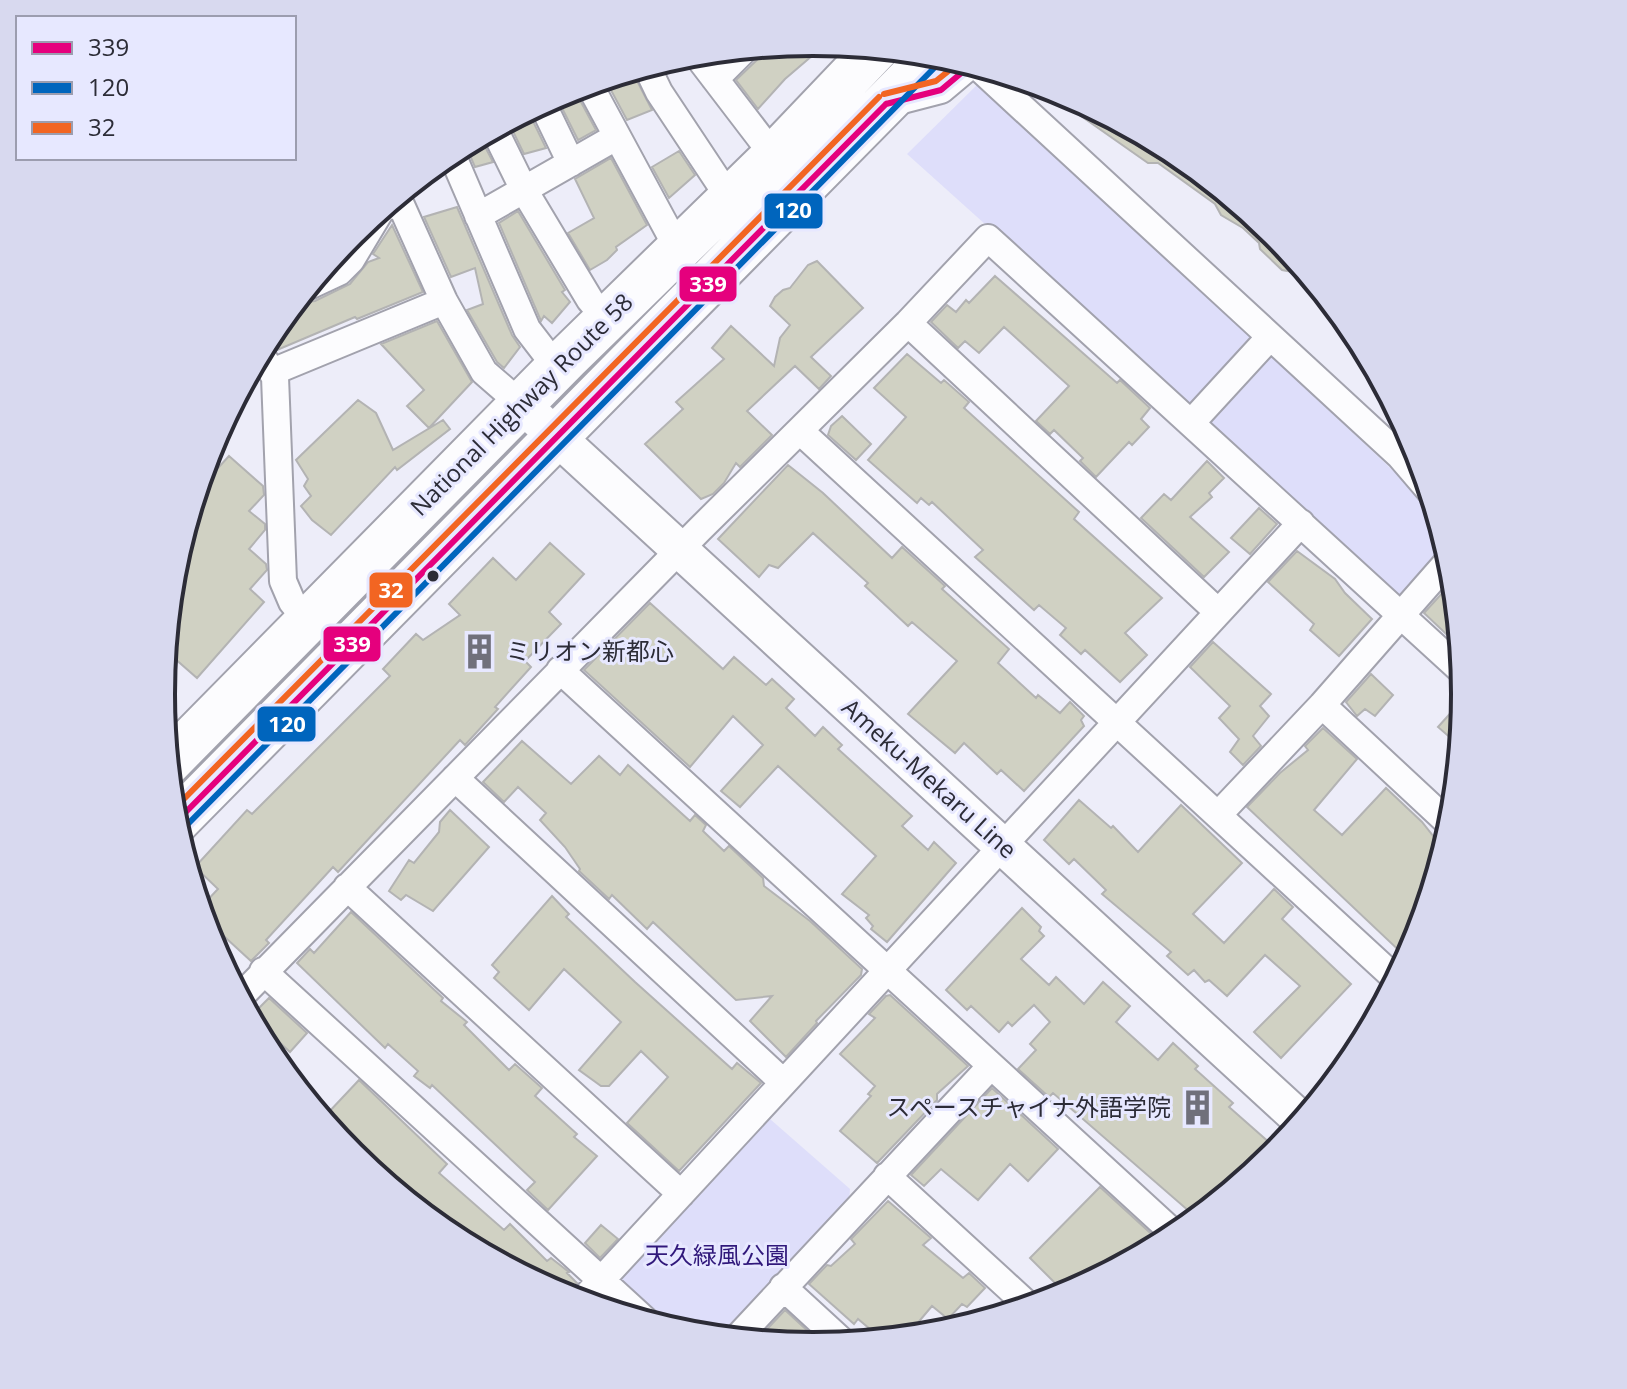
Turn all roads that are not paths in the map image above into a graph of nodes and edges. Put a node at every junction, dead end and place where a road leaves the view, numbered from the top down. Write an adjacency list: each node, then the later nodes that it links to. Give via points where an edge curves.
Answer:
1 (861, 57): 14 (highway, National Highway Route 58)
2 (733, 61): 7 (street)
3 (705, 65): 7 (street)
4 (923, 65): 10 (highway, National Highway Route 58)
5 (962, 74): 10 (street, via 941,90)
6 (652, 77): 18 (street)
7 (715, 79): 14 (street)
8 (993, 82): 27 (street)
9 (595, 95): 12 (street)
10 (886, 104): 34 (highway, National Highway Route 58)
11 (548, 115): 15 (street)
12 (616, 137): 15 (street); 22 (street)
13 (499, 139): 17 (street)
14 (774, 156): 18 (highway, National Highway Route 58)
15 (571, 163): 17 (street)
16 (457, 166): 20 (street)
17 (524, 190): 20 (street); 25 (street)
18 (730, 199): 22 (highway, National Highway Route 58)
19 (402, 207): 24 (street)
20 (478, 216): 30 (street, via 527,329)
21 (360, 245): 23 (street)
22 (678, 249): 25 (highway, National Highway Route 58)
23 (332, 275)
24 (444, 301): 28 (street); 31 (street, via 484,372)
25 (606, 319): 30 (highway, National Highway Route 58)
26 (908, 323): 32 (street, via 988,238); 33 (street); 39 (street)
27 (1270, 337): 32 (street); 35 (street)
28 (270, 361)
29 (268, 365): 41 (street, via 275,377 283,581)
30 (557, 368): 31 (highway, National Highway Route 58)
31 (522, 405): 34 (street, Ameku-Mekaru Line); 41 (highway, National Highway Route 58)
32 (1191, 423): 36 (street)
33 (800, 431): 37 (street); 45 (street)
34 (556, 436): 37 (street, Ameku-Mekaru Line); 48 (highway, National Highway Route 58)
35 (1410, 467)
36 (1301, 523): 39 (street); 40 (street)
37 (679, 550): 43 (street); 51 (street, Ameku-Mekaru Line)
38 (1440, 571): 40 (street)
39 (1217, 611): 45 (street)
40 (1401, 616): 42 (street); 44 (street)
41 (307, 620): 46 (highway, National Highway Route 58)
42 (1451, 661)
43 (560, 670): 47 (street); 53 (street)
44 (1322, 705): 49 (street); 50 (street)
45 (1115, 722): 49 (street); 51 (street)
46 (178, 753)
47 (455, 778): 52 (street); 58 (street)
48 (186, 812)
49 (1218, 815): 55 (street)
50 (1441, 815)
51 (1001, 844): 53 (street); 59 (street, Ameku-Mekaru Line)
52 (347, 887): 54 (street); 61 (street)
53 (887, 969): 57 (street); 58 (street)
54 (263, 971): 56 (street); 63 (street)
55 (1388, 972)
56 (247, 989)
57 (991, 1066): 60 (street); 62 (street)
58 (783, 1082): 61 (street)
59 (1295, 1114)
60 (887, 1176): 64 (street); 66 (street)
61 (681, 1194): 63 (street)
62 (1166, 1226)
63 (601, 1281): 65 (street); 67 (street)
64 (783, 1287): 68 (street); 69 (street)
65 (590, 1292)
66 (1021, 1298)
67 (628, 1305)
68 (745, 1329)
69 (833, 1333)

